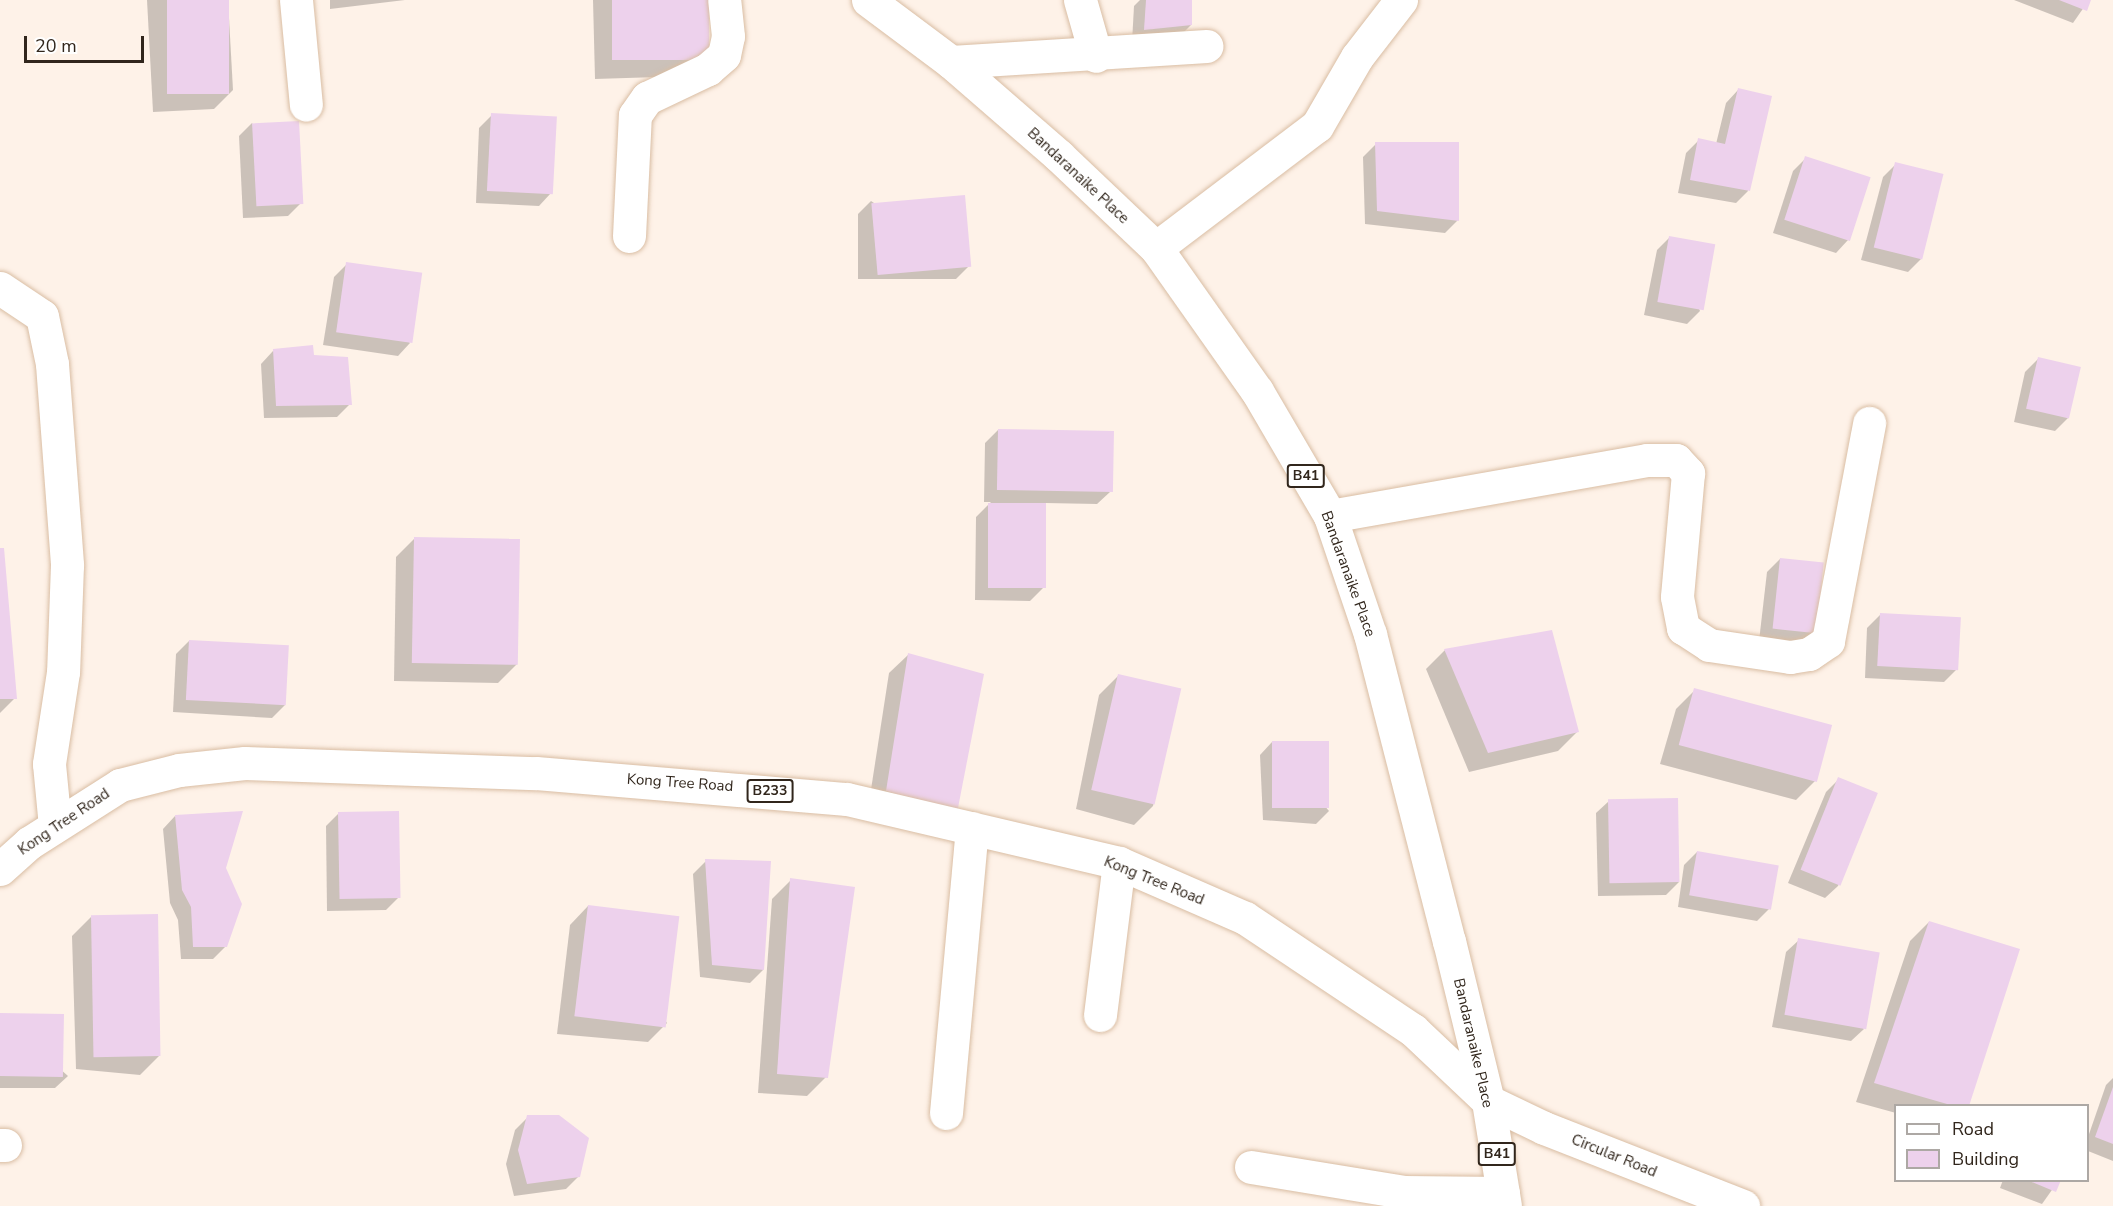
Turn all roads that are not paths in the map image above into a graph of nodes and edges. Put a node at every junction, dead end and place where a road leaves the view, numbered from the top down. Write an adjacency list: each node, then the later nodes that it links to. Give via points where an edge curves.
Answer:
1 (296, 0): 9 (main road)
2 (724, 0): 10 (main road, via 728,36 724,55 708,69 647,98 635,115)
3 (868, 0): 8 (main road, Bandaranaike Place / B41)
4 (1080, 0): 7 (main road)
5 (1401, 0): 11 (main road, via 1357,57 1317,126)
6 (1207, 46): 7 (main road)
7 (1096, 56): 8 (main road)
8 (951, 62): 11 (main road, Bandaranaike Place / B41)
9 (306, 105)
10 (629, 236)
11 (1156, 248): 14 (main road, Bandaranaike Place / B41, via 1257,391)
12 (0, 288): 15 (main road, via 42,316 52,364 67,565 63,672 49,764)
13 (1869, 423): 14 (main road, via 1828,641 1809,654 1790,657 1709,645 1683,628 1677,597 1688,473 1676,460 1647,460)
14 (1330, 516): 20 (main road, Bandaranaike Place / B41, via 1370,634)
15 (55, 826): 16 (main road, Kong Tree Road / B233, via 120,785 179,770 245,763 536,773 729,787 847,799); 18 (main road, Kong Tree Road / B233)
16 (972, 828): 17 (main road, Kong Tree Road / B233); 21 (main road)
17 (1119, 863): 19 (main road); 20 (main road, Kong Tree Road / B233, via 1245,918 1413,1030)
18 (0, 869)
19 (1100, 1015)
20 (1488, 1101): 23 (main road, Bandaranaike Place / B41); 24 (main road, Circular Road, via 1544,1128)
21 (946, 1113)
22 (1251, 1167): 23 (main road, via 1403,1192)
23 (1504, 1199)
24 (1743, 1206)

